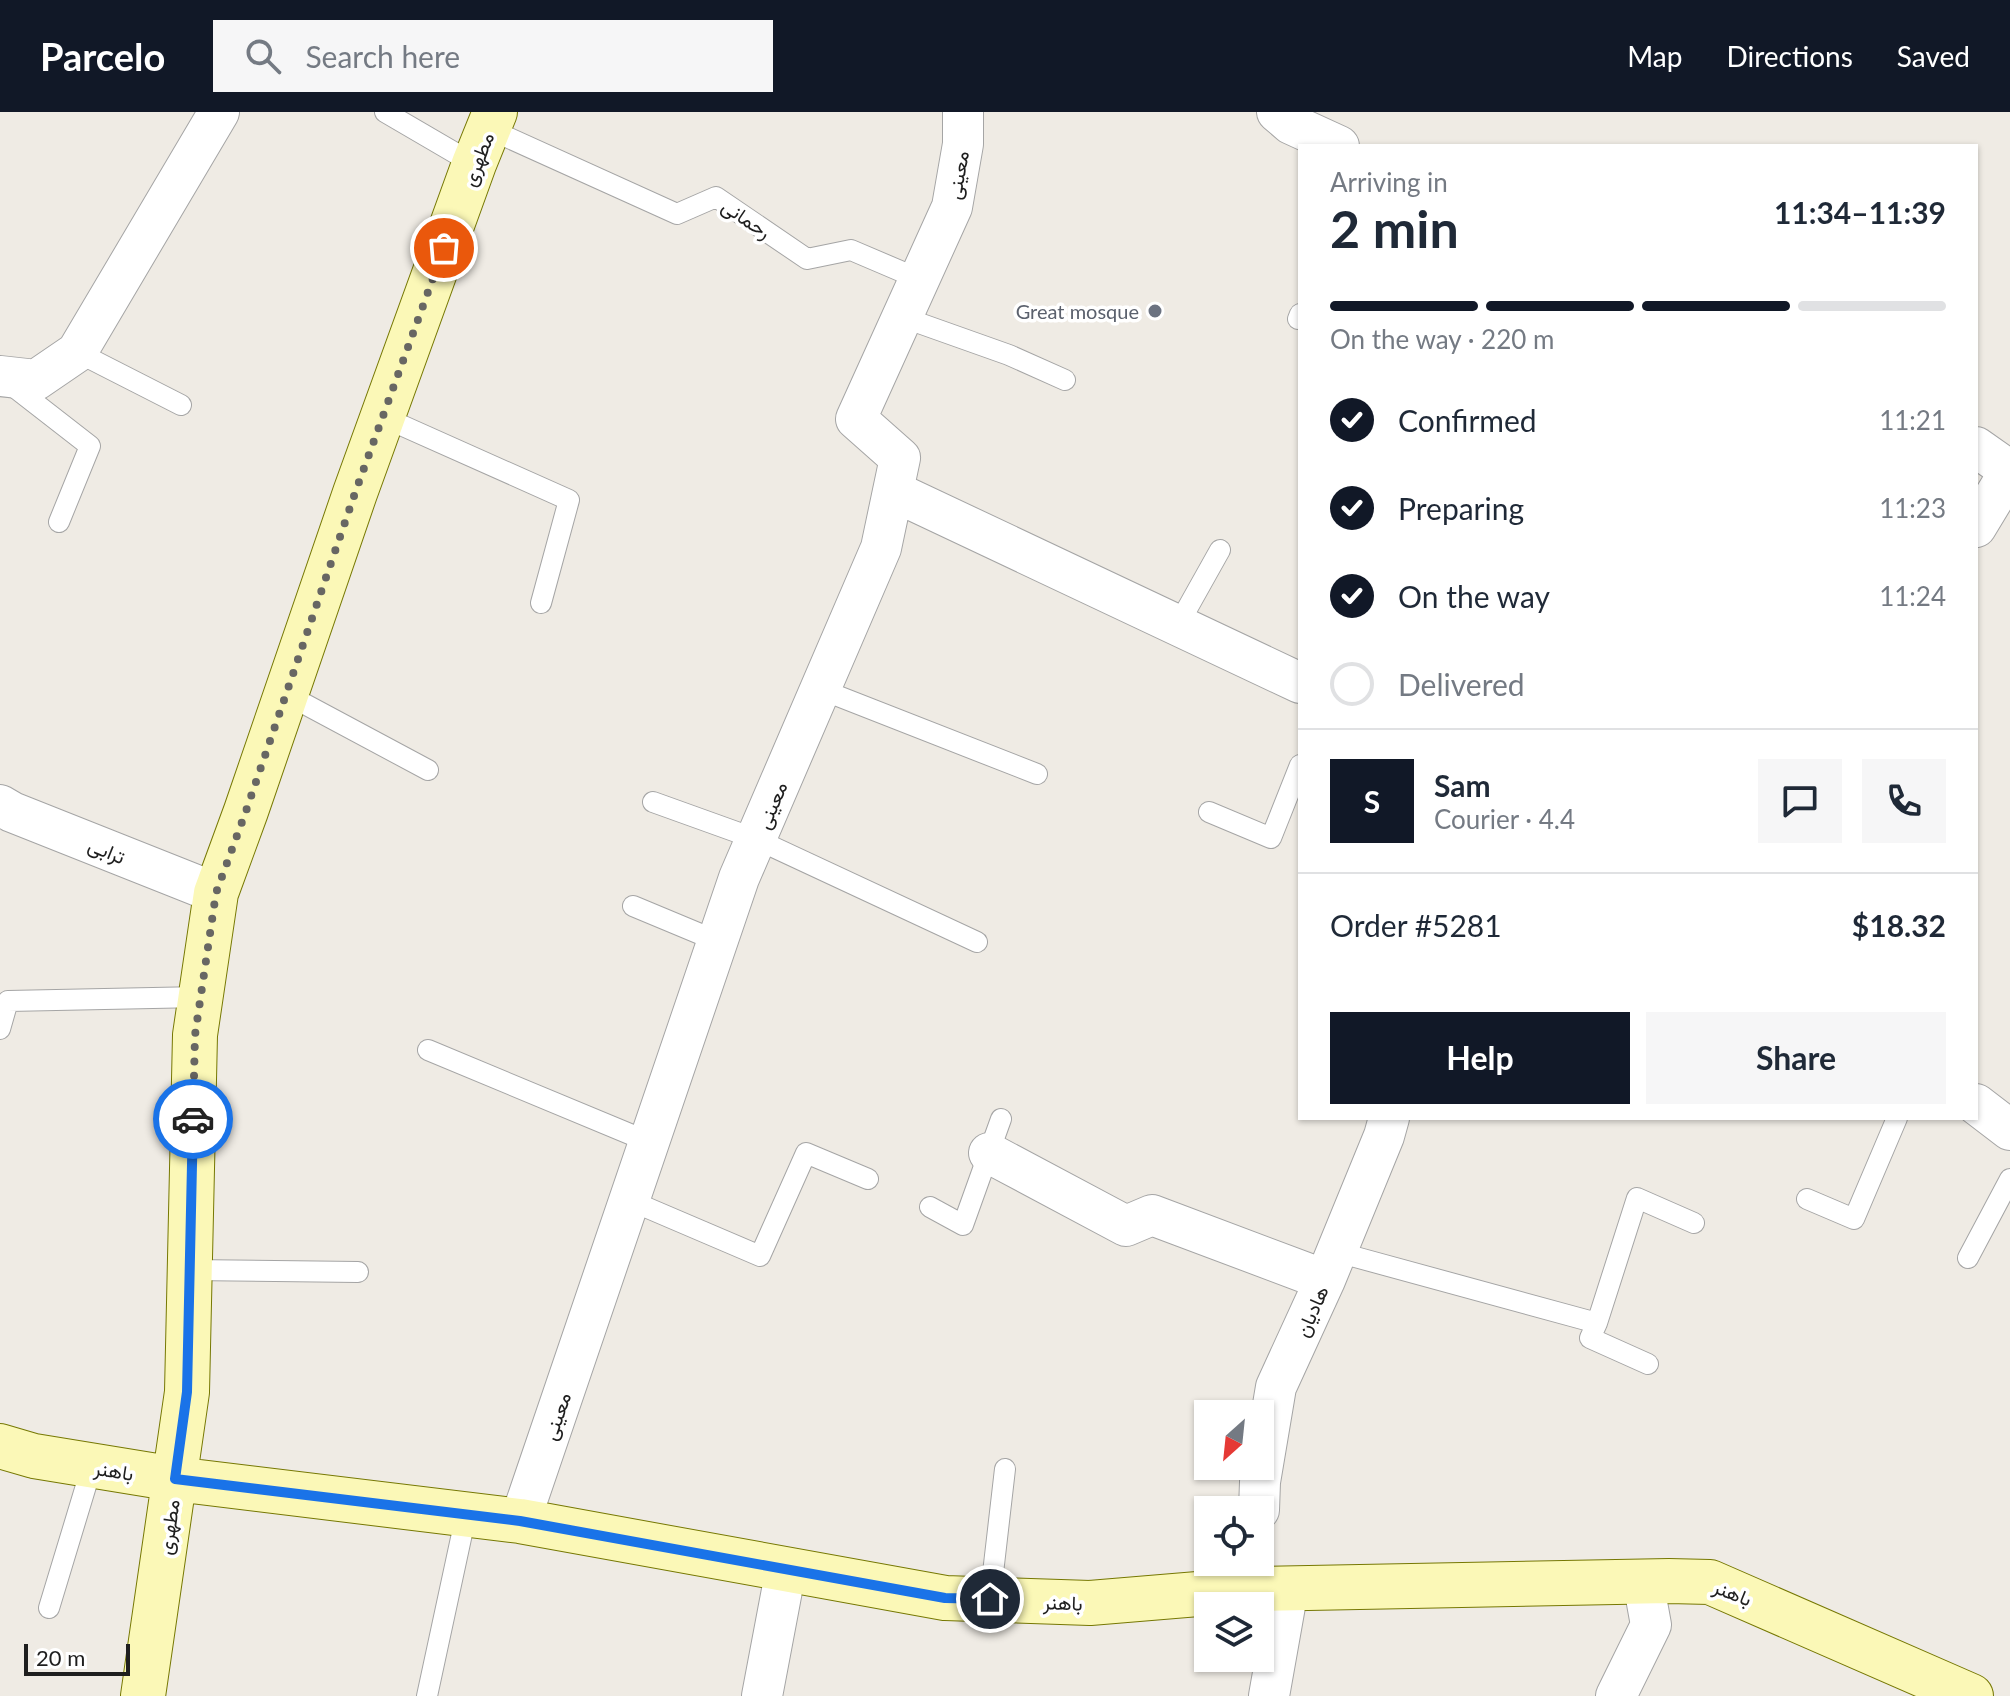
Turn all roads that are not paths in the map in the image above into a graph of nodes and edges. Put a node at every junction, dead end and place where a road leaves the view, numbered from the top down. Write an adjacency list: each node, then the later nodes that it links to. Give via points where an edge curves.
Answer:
1 (219, 112): 9 (street)
2 (385, 112): 5 (lane)
3 (963, 112): 7 (street, معینی, via 952,207)
4 (1277, 112): 6 (street)
5 (486, 135): 7 (lane, رحمانی, via 677,214 716,197 807,259 851,250); 13 (street, مطهری)
6 (1335, 144)
7 (919, 279): 8 (street, معینی)
8 (902, 317): 11 (lane); 16 (street, معینی, via 856,419 900,458)
9 (77, 352): 10 (street, via 36,380); 12 (lane)
10 (0, 376): 17 (lane, via 90,446)
11 (1065, 380)
12 (181, 405)
13 (383, 417): 20 (lane, via 569,500); 24 (street, مطهری)
14 (1978, 448): 15 (street)
15 (2010, 471): 18 (street)
16 (893, 491): 21 (street); 23 (street, معینی, via 881,548)
17 (59, 522)
18 (1978, 524)
19 (1220, 550): 21 (lane)
20 (541, 603)
21 (1178, 625): 22 (street)
22 (1298, 682)
23 (820, 689): 27 (lane); 31 (street, معینی)
24 (286, 694): 25 (lane); 32 (street, مطهری)
25 (428, 770)
26 (1298, 770): 30 (lane, via 1271,838)
27 (1037, 774)
28 (653, 802): 31 (lane)
29 (0, 805): 32 (street, ترابی)
30 (1209, 812)
31 (756, 839): 34 (street, معینی); 35 (lane)
32 (216, 893): 36 (street, مطهری)
33 (633, 906): 34 (lane)
34 (717, 941): 44 (street, معینی)
35 (977, 942)
36 (201, 997): 37 (lane, via 8,1001); 53 (street, مطهری, via 195,1035)
37 (0, 1029)
38 (428, 1050): 44 (lane)
39 (1978, 1106): 42 (street)
40 (1388, 1120): 52 (street, هادیان)
41 (1896, 1120): 47 (lane, via 1854,1219)
42 (2010, 1130)
43 (995, 1136): 49 (lane, via 963,1225); 52 (street, via 1126,1226 1152,1215)
44 (649, 1142): 48 (street, معینی)
45 (868, 1179): 48 (lane, via 806,1153 760,1256)
46 (2010, 1179): 51 (lane)
47 (1807, 1199)
48 (629, 1200): 63 (street, معینی)
49 (930, 1207)
50 (1694, 1223): 55 (lane, via 1637,1198)
51 (1968, 1258)
52 (1331, 1266): 55 (lane); 61 (street, هادیان, via 1276,1387)
53 (190, 1270): 54 (lane); 60 (street, مطهری, via 187,1392)
54 (358, 1272)
55 (1597, 1323): 56 (lane, via 1590,1338)
56 (1648, 1364)
57 (0, 1446): 58 (street, باهنر)
58 (92, 1466): 60 (street, باهنر); 68 (lane)
59 (1005, 1469): 67 (lane)
60 (175, 1479): 62 (street, باهنر); 69 (street, مطهری)
61 (1260, 1496)
62 (466, 1515): 63 (street, باهنر); 70 (lane)
63 (520, 1521): 64 (street, باهنر)
64 (786, 1569): 67 (street, باهنر, via 945,1598); 71 (street)
65 (1268, 1580): 66 (street, باهنر); 67 (street, باهنر, via 1090,1603); 72 (street)
66 (1643, 1581): 73 (street, via 1651,1625); 74 (street, باهنر, via 1710,1582)
67 (990, 1599)
68 (49, 1608)
69 (143, 1696)
70 (427, 1696)
71 (762, 1696)
72 (1269, 1696)
73 (1616, 1696)
74 (1971, 1696)

